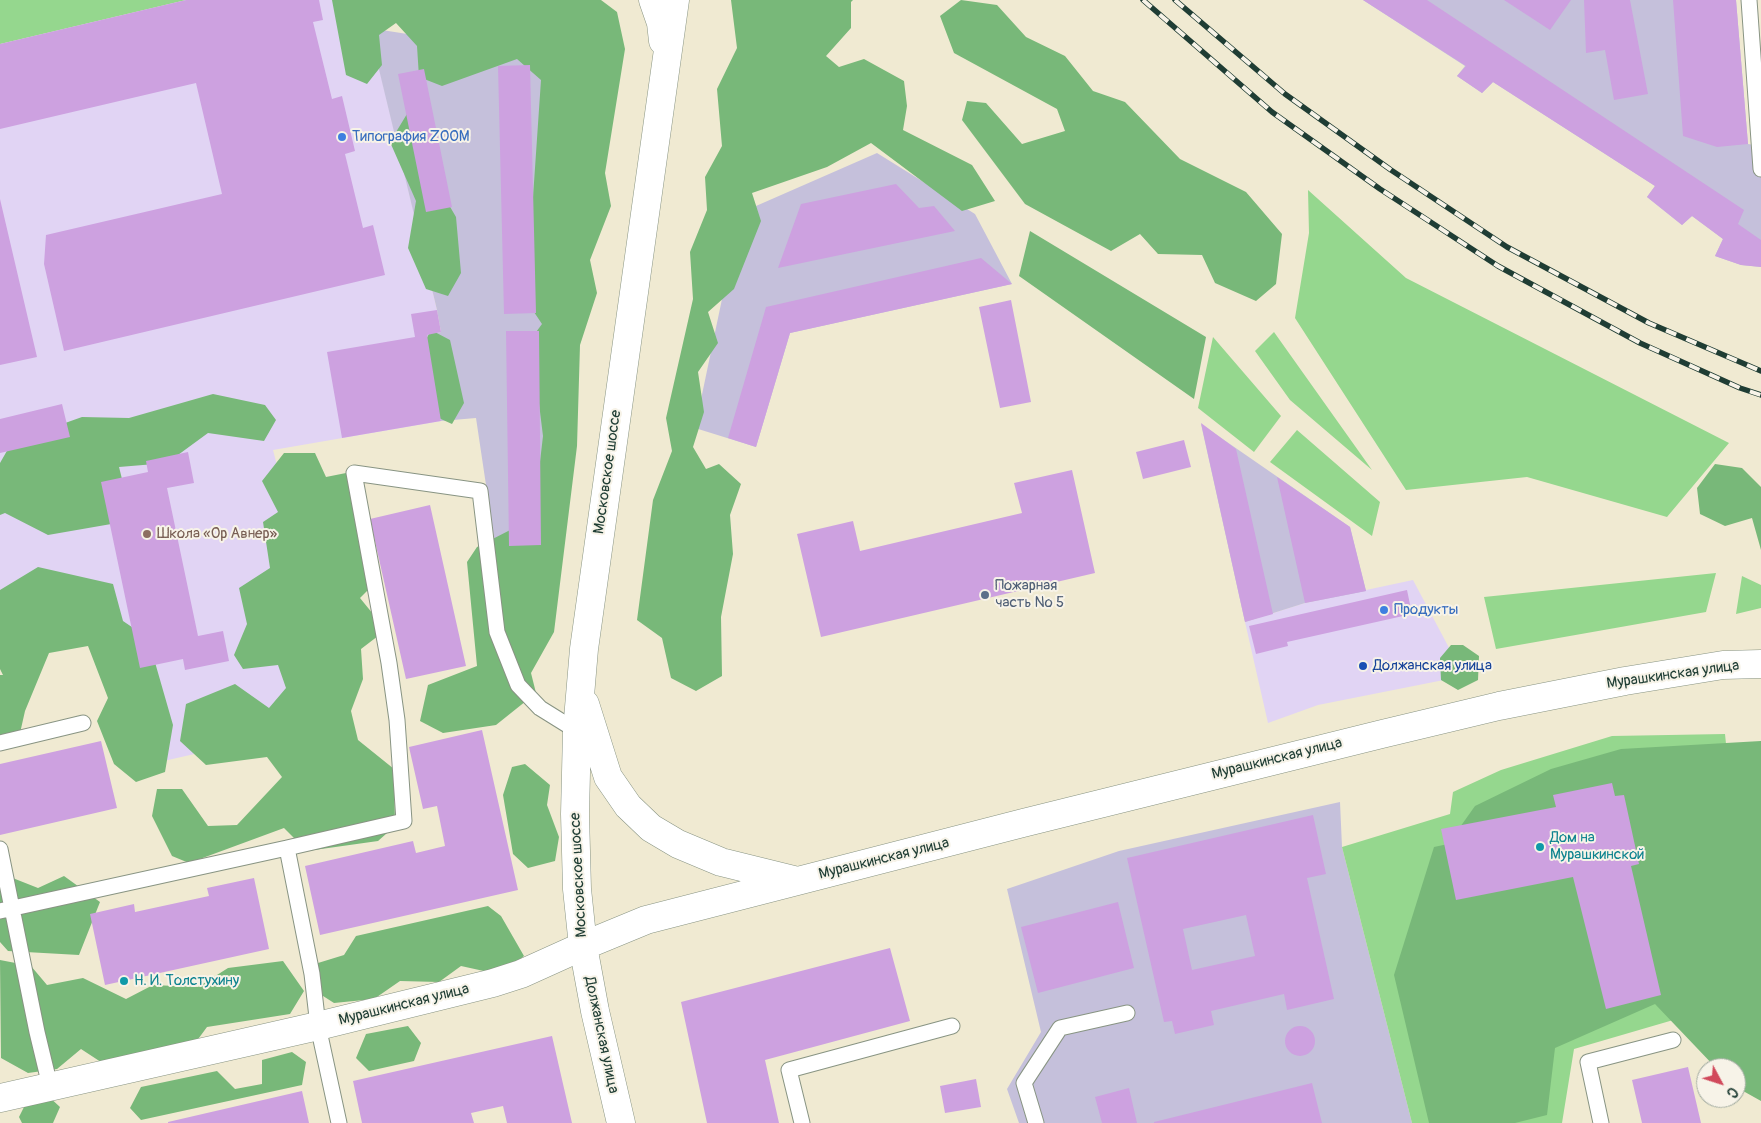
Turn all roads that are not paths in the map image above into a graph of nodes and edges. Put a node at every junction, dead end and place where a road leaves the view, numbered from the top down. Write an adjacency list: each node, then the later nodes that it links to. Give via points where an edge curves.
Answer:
1 (653, 0): 4 (main road, via 661,24)
2 (675, 0): 4 (main road, Московское шоссе)
3 (1749, 0): 5 (lane)
4 (666, 60): 7 (main road, Московское шоссе, via 584,649)
5 (1761, 169)
6 (1761, 664): 13 (main road, Мурашкинская улица, via 1723,665 1625,680 1499,706 1304,752)
7 (581, 692): 9 (main road, Московское шоссе); 13 (main road, Мурашкинская улица, via 608,777 628,806 651,828 678,844 721,862)
8 (83, 722): 10 (lane)
9 (577, 731): 11 (lane, via 540,708 518,685 496,632 480,491 354,473 389,662 397,720 404,821); 15 (main road, Московское шоссе, via 575,814)
10 (0, 743)
11 (287, 848): 14 (lane); 17 (lane, via 312,974)
12 (0, 849): 14 (lane)
13 (798, 881): 15 (main road, Мурашкинская улица, via 646,920)
14 (5, 910): 20 (lane)
15 (583, 946): 17 (main road, Мурашкинская улица, via 493,983); 23 (main road, Должанская улица, via 594,1011)
16 (1127, 1013): 25 (lane, via 1060,1028 1024,1083)
17 (318, 1026): 20 (main road, Мурашкинская улица); 22 (lane)
18 (952, 1026): 24 (lane, via 789,1070)
19 (1673, 1040): 26 (lane, via 1588,1062)
20 (50, 1086): 21 (main road, Мурашкинская улица)
21 (0, 1098)
22 (339, 1123)
23 (621, 1123)
24 (802, 1123)
25 (1036, 1123)
26 (1601, 1123)

